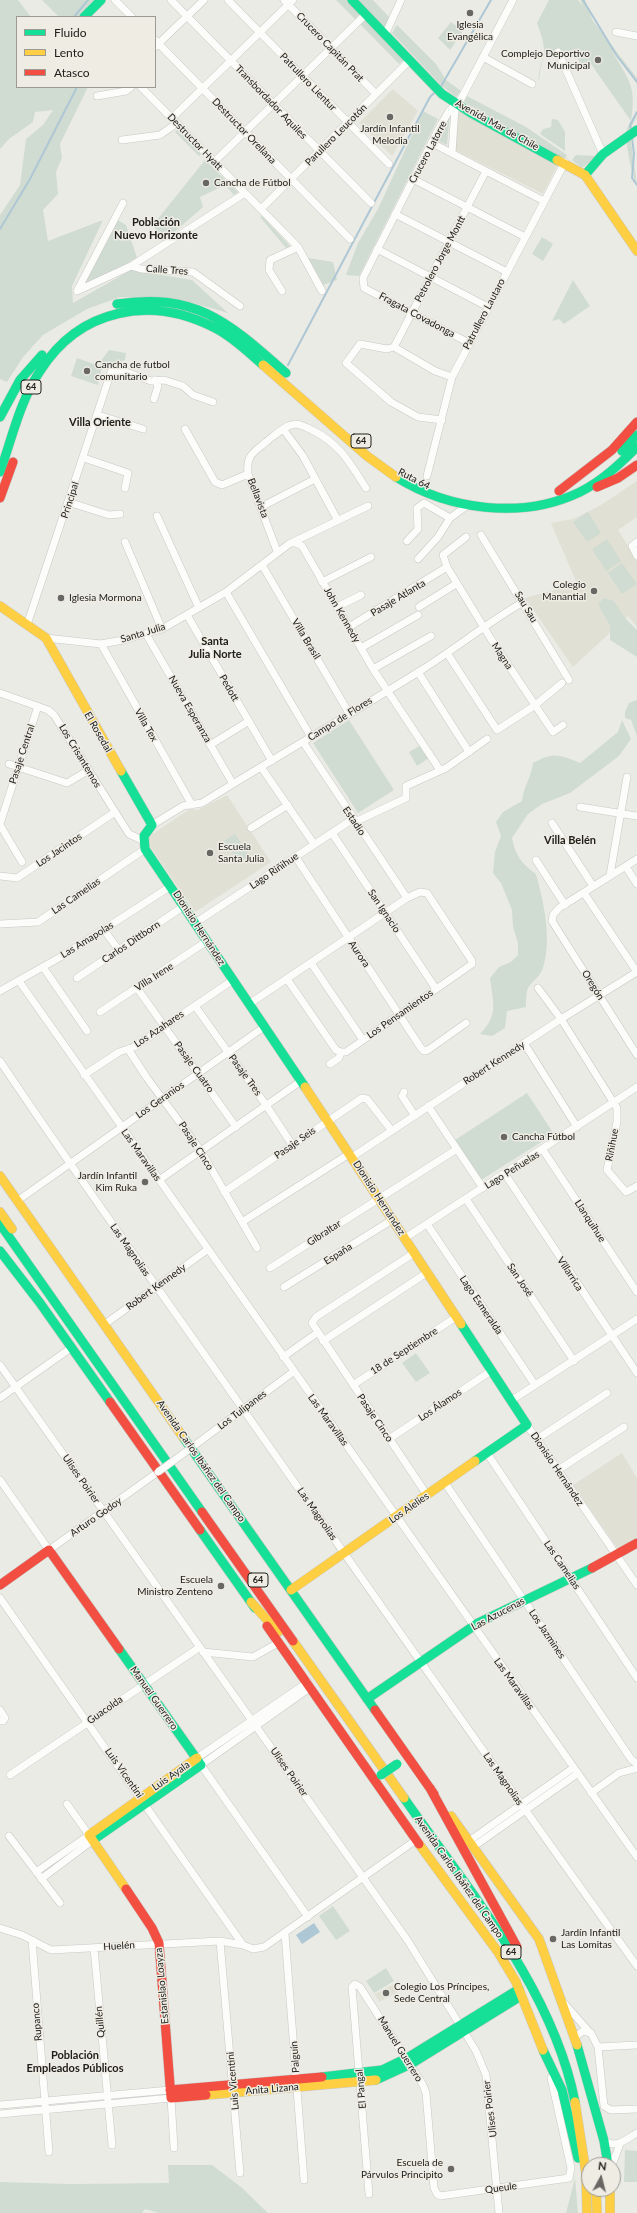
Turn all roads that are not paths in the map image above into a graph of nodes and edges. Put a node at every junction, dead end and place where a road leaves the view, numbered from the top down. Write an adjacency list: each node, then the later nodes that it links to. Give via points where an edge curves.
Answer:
1 (101, 0): 11 (main road)
2 (115, 0): 12 (street)
3 (171, 0): 13 (street, Transbordador Aquiles)
4 (204, 0): 13 (street)
5 (228, 0): 14 (street, Patrullero Lientur)
6 (352, 0): 10 (main road, Avenida Mar de Chile)
7 (401, 0): 16 (street)
8 (513, 0): 21 (street, Crucero Latorre)
9 (288, 2): 14 (street); 19 (street, Crucero Capitán Prat)
10 (366, 14): 16 (main road, Avenida Mar de Chile); 19 (street)
11 (85, 16)
12 (131, 16)
13 (187, 16): 18 (street); 23 (street, Transbordador Aquiles)
14 (260, 32): 23 (street); 24 (street, Patrullero Lientur)
15 (616, 32): 17 (street)
16 (386, 35): 22 (main road, Avenida Mar de Chile)
17 (637, 36)
18 (156, 44): 28 (street, Destructor Orellana)
19 (331, 48): 24 (street); 29 (street, Crucero Capitán Prat)
20 (558, 52): 41 (street)
21 (483, 57): 25 (street); 32 (street, Crucero Latorre)
22 (410, 60): 29 (street, Parullero Leucotón); 32 (main road, Avenida Mar de Chile)
23 (231, 61): 28 (street); 31 (street, Transbordador Aquiles)
24 (302, 76): 31 (street); 34 (street, Patrullero Lientur)
25 (532, 84)
26 (130, 88): 30 (street, via 126,91)
27 (142, 88): 33 (street, Destructor Hyatt)
28 (202, 88): 33 (street); 36 (street, Destructor Orellana)
29 (376, 94): 34 (street, Parullero Leucotón)
30 (97, 96)
31 (274, 104): 36 (street); 39 (street, Transbordador Aquiles)
32 (456, 106): 38 (street, Crucero Latorre, via 449,111); 40 (street); 43 (main road, Avenida Mar de Chile)
33 (174, 121): 37 (street, via 160,135); 42 (street, Destructor Hyatt)
34 (348, 122): 39 (street, Parullero Leucotón); 44 (street, Patrullero Lientur)
35 (637, 130): 41 (main road)
36 (245, 132): 42 (street); 47 (street, Destructor Orellana)
37 (122, 140)
38 (432, 142): 40 (street); 48 (street, Crucero Latorre)
39 (319, 151): 47 (street, Parullero Leucotón); 52 (street, Transbordador Aquiles)
40 (452, 153): 45 (street)
41 (603, 154): 46 (main road)
42 (214, 162): 49 (street, Destructor Hyatt)
43 (564, 162): 46 (main road, Avenida Mar de Chile); 50 (street, Patrullero Lautaro)
44 (389, 164)
45 (486, 171): 50 (street); 53 (street, Petrolero Jorge Montt)
46 (585, 174): 61 (main road, Avenida Mar de Chile)
47 (291, 179): 54 (street, Parullero Leucotón); 57 (street, Destructor Orellana)
48 (413, 179): 53 (street); 55 (street, Crucero Latorre)
49 (245, 193): 54 (street, Destructor Hyatt); 62 (street)
50 (544, 201): 56 (street, Patrullero Lautaro)
51 (123, 203): 62 (street, via 77,291)
52 (371, 203)
53 (467, 207): 56 (street); 58 (street, Petrolero Jorge Montt)
54 (261, 209): 59 (street, Destructor Hyatt)
55 (395, 214): 58 (street); 60 (street, Crucero Latorre)
56 (525, 237): 63 (street, Patrullero Lautaro)
57 (350, 239)
58 (449, 242): 63 (street); 64 (street, Petrolero Jorge Montt)
59 (298, 247): 66 (street, Destructor Hyatt); 67 (street, via 270,260 270,270)
60 (377, 249): 64 (street); 65 (street, Crucero Latorre, via 363,278)
61 (637, 251)
62 (132, 266): 68 (street, Calle Tres, via 141,269 193,272)
63 (506, 272): 69 (street, Patrullero Lautaro)
64 (431, 277): 69 (street); 70 (street, Petrolero Jorge Montt)
65 (364, 288): 70 (street, Fragata Covadonga)
66 (322, 291)
67 (282, 292)
68 (240, 306)
69 (488, 307): 72 (street, Patrullero Lautaro)
70 (412, 313): 72 (street, Fragata Covadonga); 73 (street, Petrolero Jorge Montt)
71 (70, 337): 79 (main road, via 46,373); 93 (main road, 64, via 50,356 33,383); 103 (main road, Ruta 64 / 64, via 94,322 122,312 144,309 172,311 196,318 217,329 387,472 431,495)
72 (469, 343): 75 (street, Patrullero Lautaro)
73 (394, 347): 75 (street, via 435,371); 82 (street, via 387,349 360,344 346,363 391,402 418,417)
74 (42, 355): 81 (main road, via 20,380); 90 (main road, 64, via 22,389); 99 (main road, Ruta 64 / 64, via 60,335 84,318 106,308 146,299 179,303 200,309 225,322 372,451 416,480 452,494 488,501 525,501)
75 (452, 377): 82 (street, Patrullero Lautaro)
76 (155, 380): 77 (street, via 158,386); 78 (street, via 161,379 179,385 193,395); 80 (street, Principal, via 117,370 110,375)
77 (154, 399)
78 (213, 402)
79 (32, 408)
80 (98, 415): 84 (street); 91 (street, Principal)
81 (0, 417)
82 (442, 420): 95 (street, Patrullero Lautaro)
83 (637, 422): 99 (main road, via 612,450)
84 (143, 429)
85 (185, 429): 94 (street, via 215,482 222,485)
86 (283, 429): 94 (street, Bellavista, via 252,454 247,461); 96 (street, via 293,441); 98 (street, Bellavista, via 295,424 302,425 324,436 339,448)
87 (637, 435): 99 (main road, Ruta 64 / 64, via 599,470)
88 (21, 438): 101 (main road)
89 (637, 447): 100 (main road, Ruta 64 / 64, via 608,473)
90 (0, 451)
91 (84, 458): 97 (street, via 125,471 129,475); 102 (street, Principal)
92 (637, 465): 100 (main road, via 607,484)
93 (0, 472)
94 (248, 474): 105 (street, Bellavista)
95 (427, 476)
96 (315, 480): 105 (street); 109 (street)
97 (125, 488)
98 (366, 488)
99 (559, 491)
100 (572, 495): 103 (main road, Ruta 64 / 64, via 547,503 521,507 494,508)
101 (0, 498)
102 (68, 502): 106 (street, via 109,515); 133 (street, Principal)
103 (468, 505): 108 (street)
104 (368, 506): 109 (street, Santa Julia)
105 (261, 507): 116 (street, Bellavista)
106 (120, 514)
107 (157, 516): 130 (street)
108 (450, 518): 112 (street, via 424,502 417,508 418,529); 119 (street, via 438,537)
109 (337, 519): 114 (street, Santa Julia)
110 (481, 535): 126 (street, Sau Sau)
111 (466, 536): 121 (street, via 443,555)
112 (407, 541)
113 (125, 542): 136 (street)
114 (294, 542): 116 (street, Santa Julia); 122 (street, John Kennedy, via 302,546)
115 (635, 544): 117 (street)
116 (278, 551): 120 (street, Santa Julia)
117 (637, 556)
118 (371, 557): 122 (street)
119 (418, 559)
120 (262, 565): 124 (street, Santa Julia); 151 (street, Villa Brasil)
121 (447, 567): 123 (street, Magna); 134 (street, Pasaje Atlanta)
122 (322, 582): 128 (street, John Kennedy)
123 (456, 584): 129 (street); 135 (street, Magna)
124 (226, 592): 130 (street, Santa Julia); 154 (street)
125 (361, 595): 128 (street)
126 (523, 602): 135 (street, Campo de Flores); 145 (street, Sau Sau)
127 (0, 606): 133 (main road, Santa Julia)
128 (337, 607): 134 (street, John Kennedy)
129 (419, 607)
130 (200, 608): 131 (street, Santa Julia)
131 (187, 615): 136 (street, Santa Julia); 152 (street, Pedott)
132 (418, 615): 141 (street)
133 (27, 625): 139 (main road, Santa Julia)
134 (349, 627): 141 (street, John Kennedy)
135 (484, 628): 142 (street, Campo de Flores); 150 (street, Magna)
136 (162, 629): 137 (street, Santa Julia)
137 (146, 634): 140 (street, Santa Julia); 157 (street, Nueva Esperanza)
138 (431, 636): 143 (street)
139 (46, 638): 140 (street, Santa Julia); 176 (main road, El Rosedal)
140 (101, 644): 167 (street, Villa Tex)
141 (361, 648): 143 (street, John Kennedy)
142 (448, 653): 144 (street, Campo de Flores); 150 (street, via 497,730)
143 (373, 669): 147 (street, John Kennedy)
144 (418, 672): 147 (street, Campo de Flores); 158 (street)
145 (569, 680)
146 (562, 683): 150 (street)
147 (387, 690): 151 (street, Campo de Flores); 164 (street, John Kennedy)
148 (0, 693): 149 (street, Los Crisantemos)
149 (38, 706): 161 (street, Pasaje Central); 163 (street, Los Crisantemos, via 57,718)
150 (534, 706): 153 (street, Magna, via 553,732)
151 (349, 713): 154 (street, Campo de Flores)
152 (249, 721): 157 (street); 159 (street, Pedott)
153 (563, 725)
154 (311, 737): 156 (street, Campo de Flores)
155 (487, 739): 158 (street, Lago Riñihue)
156 (303, 742): 159 (street, Campo de Flores); 173 (street, Estadio)
157 (210, 745): 166 (street, Nueva Esperanza)
158 (469, 752): 164 (street, Lago Riñihue)
159 (272, 761): 162 (street, Campo de Flores)
160 (10, 764): 161 (street)
161 (18, 767): 163 (street, via 67,783); 175 (street, Pasaje Central)
162 (262, 768): 166 (street, Campo de Flores); 168 (street)
163 (89, 770): 170 (street, Los Crisantemos)
164 (440, 770): 173 (street, Lago Riñihue, via 406,786 406,798)
165 (627, 777): 171 (street)
166 (233, 784): 167 (street, Campo de Flores, via 202,803)
167 (192, 805): 176 (street, Campo de Flores, via 175,811)
168 (288, 805): 177 (street); 180 (street)
169 (580, 807): 171 (street)
170 (115, 812): 179 (street, Los Crisantemos, via 129,834); 187 (street, Los Jacintos, via 18,878)
171 (621, 814): 172 (street); 186 (street)
172 (637, 816)
173 (354, 821): 178 (street, Lago Riñihue); 192 (street, Estadio)
174 (552, 823): 190 (street)
175 (0, 825): 184 (street)
176 (152, 826): 179 (main road, Las Camelias, via 143,833)
177 (251, 828)
178 (332, 833): 180 (street, Lago Riñihue); 195 (street, San Ignacio)
179 (143, 844): 189 (main road, Dionisio Hernández); 197 (street, Las Camelias, via 38,922)
180 (314, 844): 181 (street, Lago Riñihue)
181 (295, 856): 196 (street, Lago Riñihue); 199 (street, Aurora)
182 (536, 860): 193 (street)
183 (637, 860): 185 (street)
184 (22, 862)
185 (626, 867): 186 (street); 188 (street)
186 (610, 875): 190 (street)
187 (0, 876)
188 (637, 884)
189 (171, 886): 194 (main road, Dionisio Hernández); 198 (street, Las Amapolas)
190 (593, 886): 191 (street)
191 (584, 893): 193 (street); 204 (street)
192 (407, 898): 195 (street); 211 (street, Los Pensamientos, via 424,891 472,964)
193 (565, 905): 213 (street, Oregón, via 553,915 552,921)
194 (184, 906): 196 (main road, Dionisio Hernández); 201 (street, Carlos Dittborn)
195 (385, 913): 199 (street); 211 (street, San Ignacio)
196 (195, 923): 200 (main road, Dionisio Hernández)
197 (0, 924)
198 (104, 930): 201 (street); 203 (street, Las Amapolas)
199 (348, 937): 202 (street); 217 (street, Aurora)
200 (207, 942): 207 (main road, Dionisio Hernández); 209 (street, Villa Irene)
201 (118, 949): 205 (street, Carlos Dittborn)
202 (311, 963): 206 (street); 223 (street)
203 (43, 966): 208 (street, Las Amapolas); 222 (street)
204 (637, 972): 213 (street, Robert Kennedy)
205 (77, 978)
206 (287, 979): 214 (street); 227 (street, via 336,1050)
207 (233, 980): 214 (main road, Dionisio Hernández); 215 (street, Los Azahares)
208 (19, 982): 212 (street, Las Amapolas); 232 (street, Las Maravillas)
209 (137, 988): 216 (street, Villa Irene); 220 (street, Pasaje Cuatro)
210 (538, 988): 218 (street)
211 (436, 989): 217 (street, Los Pensamientos)
212 (0, 991)
213 (599, 995): 218 (street, Robert Kennedy); 228 (street, Oregón)
214 (249, 1004): 221 (main road, Dionisio Hernández)
215 (195, 1006): 220 (street, Los Azahares); 226 (street, Pasaje Tres)
216 (100, 1012)
217 (399, 1015): 219 (street, Aurora, via 424,1051); 223 (street, Los Pensamientos)
218 (561, 1019): 224 (street, Robert Kennedy); 237 (street)
219 (466, 1023)
220 (164, 1026): 225 (street, Los Azahares); 231 (street, Pasaje Cuatro)
221 (264, 1027): 226 (street, Los Geranios); 233 (main road, Dionisio Hernández)
222 (87, 1031)
223 (363, 1040): 227 (street, Los Pensamientos, via 346,1052)
224 (524, 1043): 239 (street, Robert Kennedy); 244 (street)
225 (128, 1049): 232 (street, Los Azahares); 236 (street, Pasaje Cinco)
226 (228, 1052): 231 (street, Los Geranios); 238 (street, Pasaje Tres)
227 (341, 1052): 230 (street, Los Pensamientos, via 339,1058)
228 (637, 1055)
229 (0, 1061): 251 (street, Las Magnolias)
230 (330, 1064)
231 (199, 1073): 236 (street, Los Geranios); 242 (street, Pasaje Cuatro)
232 (84, 1075): 243 (street, Las Maravillas)
233 (301, 1081): 238 (street); 241 (main road, Dionisio Hernández)
234 (637, 1087): 237 (street, Lago Peñuelas)
235 (404, 1092): 240 (street, via 404,1102)
236 (163, 1098): 243 (street, Los Geranios); 249 (street, Pasaje Cinco)
237 (614, 1103): 244 (street, Lago Peñuelas); 255 (street, Riñihue, via 617,1115 607,1170 626,1192)
238 (266, 1105): 242 (street); 246 (street, Pasaje Tres)
239 (428, 1106): 240 (street, Robert Kennedy); 247 (street)
240 (415, 1116): 245 (street, Robert Kennedy)
241 (328, 1121): 245 (street, Pasaje Seis, via 359,1099 367,1099); 246 (street, Pasaje Seis); 250 (main road, Dionisio Hernández)
242 (236, 1126): 249 (street)
243 (122, 1128): 251 (street, Los Geranios); 254 (street, Las Maravillas)
244 (577, 1128): 248 (street, Lago Peñuelas)
245 (392, 1131): 250 (street, Robert Kennedy)
246 (293, 1146): 257 (street, Pasaje Seis)
247 (457, 1149): 256 (street); 258 (street, Gibraltar)
248 (543, 1150): 252 (street, Lago Peñuelas); 275 (street, Llanquihue)
249 (201, 1151): 254 (street); 257 (street, Pasaje Cinco)
250 (351, 1155): 258 (main road, Dionisio Hernández); 263 (street, Robert Kennedy)
251 (69, 1164): 260 (street, Los Geranios); 273 (street, Las Magnolias)
252 (505, 1174): 256 (street, Lago Peñuelas); 280 (street, Villarrica)
253 (0, 1176): 260 (main road, Avenida Carlos Ibáñez del Campo)
254 (159, 1180): 268 (street, Las Maravillas)
255 (637, 1186)
256 (483, 1188): 259 (street, Lago Peñuelas)
257 (224, 1192): 263 (street, Pasaje Cinco)
258 (378, 1198): 262 (main road, Dionisio Hernández); 271 (street, Gibraltar)
259 (466, 1199): 265 (street, Lago Peñuelas); 284 (street, San José)
260 (17, 1201): 278 (main road, Avenida Carlos Ibáñez del Campo)
261 (0, 1212): 365 (main road, Avenida Carlos Ibáñez del Campo / 64)
262 (392, 1220): 266 (main road, Dionisio Hernández); 274 (street, España)
263 (242, 1222): 267 (street, Pasaje Cinco)
264 (0, 1224): 327 (main road, Avenida Carlos Ibáñez del Campo / 64)
265 (427, 1224): 266 (street, Lago Peñuelas); 290 (street, Lago Esmeralda)
266 (405, 1238): 270 (main road, Dionisio Hernández)
267 (257, 1248)
268 (207, 1250): 273 (street, Robert Kennedy); 283 (street, Las Maravillas)
269 (0, 1251): 282 (main road, Avenida Carlos Ibáñez del Campo)
270 (414, 1253): 272 (main road, Dionisio Hernández); 279 (street, Pasaje Cinco, via 316,1316 312,1326)
271 (270, 1268)
272 (428, 1272): 276 (main road, Dionisio Hernández); 281 (street)
273 (156, 1287): 278 (street, Robert Kennedy); 295 (street, Las Magnolias)
274 (284, 1288)
275 (637, 1292)
276 (456, 1317): 286 (main road, Dionisio Hernández); 289 (street, 18 de Septiembre)
277 (637, 1319): 280 (street)
278 (105, 1324): 300 (main road, Avenida Carlos Ibáñez del Campo)
279 (317, 1333): 281 (street, Pasaje Cinco); 283 (street)
280 (611, 1336): 284 (street); 288 (street, Villarrica)
281 (323, 1341): 289 (street, Pasaje Cinco)
282 (71, 1348): 291 (street); 303 (main road, Avenida Carlos Ibáñez del Campo)
283 (283, 1357): 287 (street, Las Maravillas)
284 (574, 1361): 290 (street)
285 (0, 1365): 291 (street, Ulises Poirier)
286 (491, 1371): 294 (main road, Dionisio Hernández); 298 (street, Los Álamos)
287 (293, 1372): 295 (street, Los Tulipanes); 308 (street, Las Maravillas)
288 (637, 1373)
289 (352, 1385): 298 (street, Pasaje Cinco)
290 (535, 1385): 294 (street)
291 (17, 1387): 293 (street); 307 (street, Ulises Poirier)
292 (606, 1393): 299 (street)
293 (0, 1398)
294 (512, 1400): 296 (main road, Dionisio Hernández)
295 (243, 1408): 300 (street, Los Tulipanes); 311 (street, Las Magnolias)
296 (527, 1425): 299 (street, Dionisio Hernández); 301 (main road, Los Alelies)
297 (624, 1427): 302 (street)
298 (389, 1439): 306 (street, Pasaje Cinco)
299 (537, 1439): 302 (street, Dionisio Hernández)
300 (191, 1448): 303 (street, Arturo Godoy, bridge); 316 (main road, Avenida Carlos Ibáñez del Campo)
301 (488, 1453): 305 (main road, Los Alelies); 313 (street, Las Camelias)
302 (558, 1470): 312 (street, Dionisio Hernández)
303 (158, 1472): 307 (street, Arturo Godoy); 319 (main road, Avenida Carlos Ibáñez del Campo)
304 (0, 1480): 310 (street, Manuel Guerrero)
305 (445, 1482): 306 (main road, Los Alelies); 318 (street, Los Jazmines)
306 (427, 1495): 308 (main road, Los Alelies)
307 (105, 1512): 310 (street, Arturo Godoy); 322 (street, Ulises Poirier)
308 (397, 1516): 311 (main road, Los Alelies); 320 (street, Las Maravillas)
309 (637, 1543): 312 (main road, Las Azucenas)
310 (49, 1550): 314 (main road, Arturo Godoy); 325 (main road, Manuel Guerrero)
311 (344, 1553): 316 (main road, Los Alelies); 323 (street, Las Magnolias)
312 (617, 1556): 313 (main road, Las Azucenas); 315 (street, Dionisio Hernández)
313 (570, 1578): 318 (main road, Las Azucenas); 324 (street, Las Camelias)
314 (0, 1585)
315 (637, 1585)
316 (291, 1590): 328 (main road, Avenida Carlos Ibáñez del Campo)
317 (0, 1598): 331 (street, Luis Vicentini)
318 (523, 1600): 320 (main road, Las Azucenas); 336 (street, Los Jazmines, via 631,1759)
319 (251, 1602): 321 (main road, Avenida Carlos Ibáñez del Campo); 327 (main road)
320 (473, 1626): 323 (main road, Las Azucenas); 339 (street, Las Maravillas)
321 (278, 1643): 322 (street, via 253,1657); 326 (main road, Avenida Carlos Ibáñez del Campo)
322 (202, 1649): 325 (street, Guacolda); 332 (street, Ulises Poirier)
323 (421, 1662): 328 (main road, Las Azucenas); 348 (street, Las Magnolias)
324 (637, 1676)
325 (144, 1684): 331 (street, Guacolda); 334 (main road, Manuel Guerrero)
326 (309, 1685): 332 (street, Luis Ayala); 340 (main road, Avenida Carlos Ibáñez del Campo)
327 (324, 1685): 407 (main road, Avenida Carlos Ibáñez del Campo / 64, via 510,1950 540,2000 561,2049 575,2097 585,2149)
328 (367, 1699): 333 (main road, Avenida Carlos Ibáñez del Campo)
329 (0, 1710): 330 (street, via 5,1718)
330 (0, 1721)
331 (88, 1722): 341 (street, Guacolda); 346 (street, Luis Vicentini)
332 (254, 1723): 334 (street, Luis Ayala); 355 (street, Ulises Poirier)
333 (400, 1748): 335 (main road); 337 (main road, Avenida Carlos Ibáñez del Campo)
334 (199, 1762): 346 (main road, Luis Ayala); 358 (street, Manuel Guerrero)
335 (397, 1764): 337 (main road); 342 (main road, bridge)
336 (637, 1764)
337 (414, 1766): 344 (main road, Avenida Carlos Ibáñez del Campo)
338 (637, 1768): 345 (street, via 619,1773)
339 (575, 1771): 345 (street, Las Maravillas); 348 (street)
340 (370, 1772): 342 (main road); 343 (main road, Avenida Carlos Ibáñez del Campo)
341 (10, 1775)
342 (381, 1775): 343 (main road)
343 (379, 1785): 351 (main road, Avenida Carlos Ibáñez del Campo)
344 (430, 1788): 352 (main road, Avenida Carlos Ibáñez del Campo); 365 (main road)
345 (590, 1793): 353 (street, Las Maravillas)
346 (143, 1801): 350 (main road, Luis Ayala); 364 (street, Luis Vicentini)
347 (66, 1804): 350 (street, Estanislao Loayza)
348 (523, 1808): 352 (street); 367 (street, Las Magnolias)
349 (9, 1836): 354 (street)
350 (91, 1837): 354 (street, Luis Ayala); 356 (street, Luis Ayala); 363 (main road, Estanislao Loayza, via 152,1928)
351 (416, 1840): 355 (street, Huelén); 369 (main road, Avenida Carlos Ibáñez del Campo, via 489,1938)
352 (471, 1844): 370 (main road, Avenida Carlos Ibáñez del Campo, via 539,1940)
353 (637, 1857)
354 (36, 1872): 356 (street)
355 (364, 1878): 358 (street, Huelén); 371 (street, Ulises Poirier, via 408,1941)
356 (41, 1879): 357 (street)
357 (60, 1904)
358 (308, 1917): 360 (street, Huelén)
359 (0, 1928): 361 (street, Huelén)
360 (285, 1934): 364 (street, Huelén, via 264,1947 253,1949); 379 (street, Palguín)
361 (32, 1940): 366 (street, Huelén, via 51,1950); 383 (street, Rupanco)
362 (220, 1941): 363 (street, Huelén); 364 (street, Huelén); 380 (street, Luis Vicentini)
363 (159, 1943): 366 (street, Huelén); 381 (main road, Estanislao Loayza)
364 (245, 1946)
365 (517, 1947): 389 (main road, Avenida Carlos Ibáñez del Campo / 64, via 543,1990 561,2027 578,2076)
366 (94, 1948): 382 (street, Quillén)
367 (637, 1966)
368 (355, 1984): 377 (street, Manuel Guerrero, via 360,1987); 378 (street, El Pangal, via 352,1987)
369 (520, 1992): 371 (main road, Anita Lizana); 376 (main road, Avenida Carlos Ibáñez del Campo)
370 (557, 1995): 372 (street); 373 (main road, Avenida Carlos Ibáñez del Campo)
371 (462, 2027): 377 (main road, Anita Lizana); 401 (street, Ulises Poirier, via 486,2075)
372 (592, 2035): 373 (street, via 582,2031); 375 (street)
373 (574, 2038): 391 (main road, Avenida Carlos Ibáñez del Campo)
374 (637, 2045): 375 (street)
375 (598, 2047): 387 (street, via 604,2106 611,2110)
376 (544, 2050): 399 (street, Avenida Carlos Ibáñez del Campo, via 571,2168 569,2178); 407 (main road, via 556,2073 565,2100 580,2165)
377 (409, 2061): 378 (main road, Anita Lizana, via 390,2075); 403 (street, Manuel Guerrero, via 426,2093)
378 (360, 2078): 379 (main road, Anita Lizana); 402 (street, El Pangal)
379 (296, 2083): 380 (main road, Anita Lizana); 400 (street, Palguín)
380 (233, 2088): 381 (main road, Anita Lizana); 398 (street, Luis Vicentini)
381 (171, 2094): 382 (street, Anita Lizana); 384 (street, Anita Lizana); 394 (street, Estanislao Loayza)
382 (107, 2096): 383 (street, Anita Lizana); 384 (street, Quillén)
383 (44, 2101): 385 (street, Anita Lizana); 386 (street, Rupanco)
384 (108, 2104): 386 (street, Anita Lizana); 393 (street, Quillén)
385 (0, 2105)
386 (45, 2109): 388 (street, Anita Lizana); 395 (street, Rupanco)
387 (637, 2109)
388 (0, 2114)
389 (590, 2129)
390 (637, 2133): 392 (street)
391 (604, 2141): 392 (street, via 609,2144); 396 (main road, Avenida Carlos Ibáñez del Campo)
392 (620, 2144): 397 (street)
393 (112, 2145)
394 (174, 2148)
395 (49, 2152)
396 (607, 2157)
397 (615, 2157)
398 (240, 2173)
399 (566, 2179): 401 (street, Queule)
400 (304, 2180)
401 (497, 2188): 403 (street, Queule, via 445,2196); 406 (street, Ulises Poirier)
402 (369, 2194)
403 (436, 2194)
404 (596, 2197): 408 (main road)
405 (610, 2197): 409 (main road)
406 (499, 2213)
407 (587, 2213)
408 (597, 2213)
409 (610, 2213)

